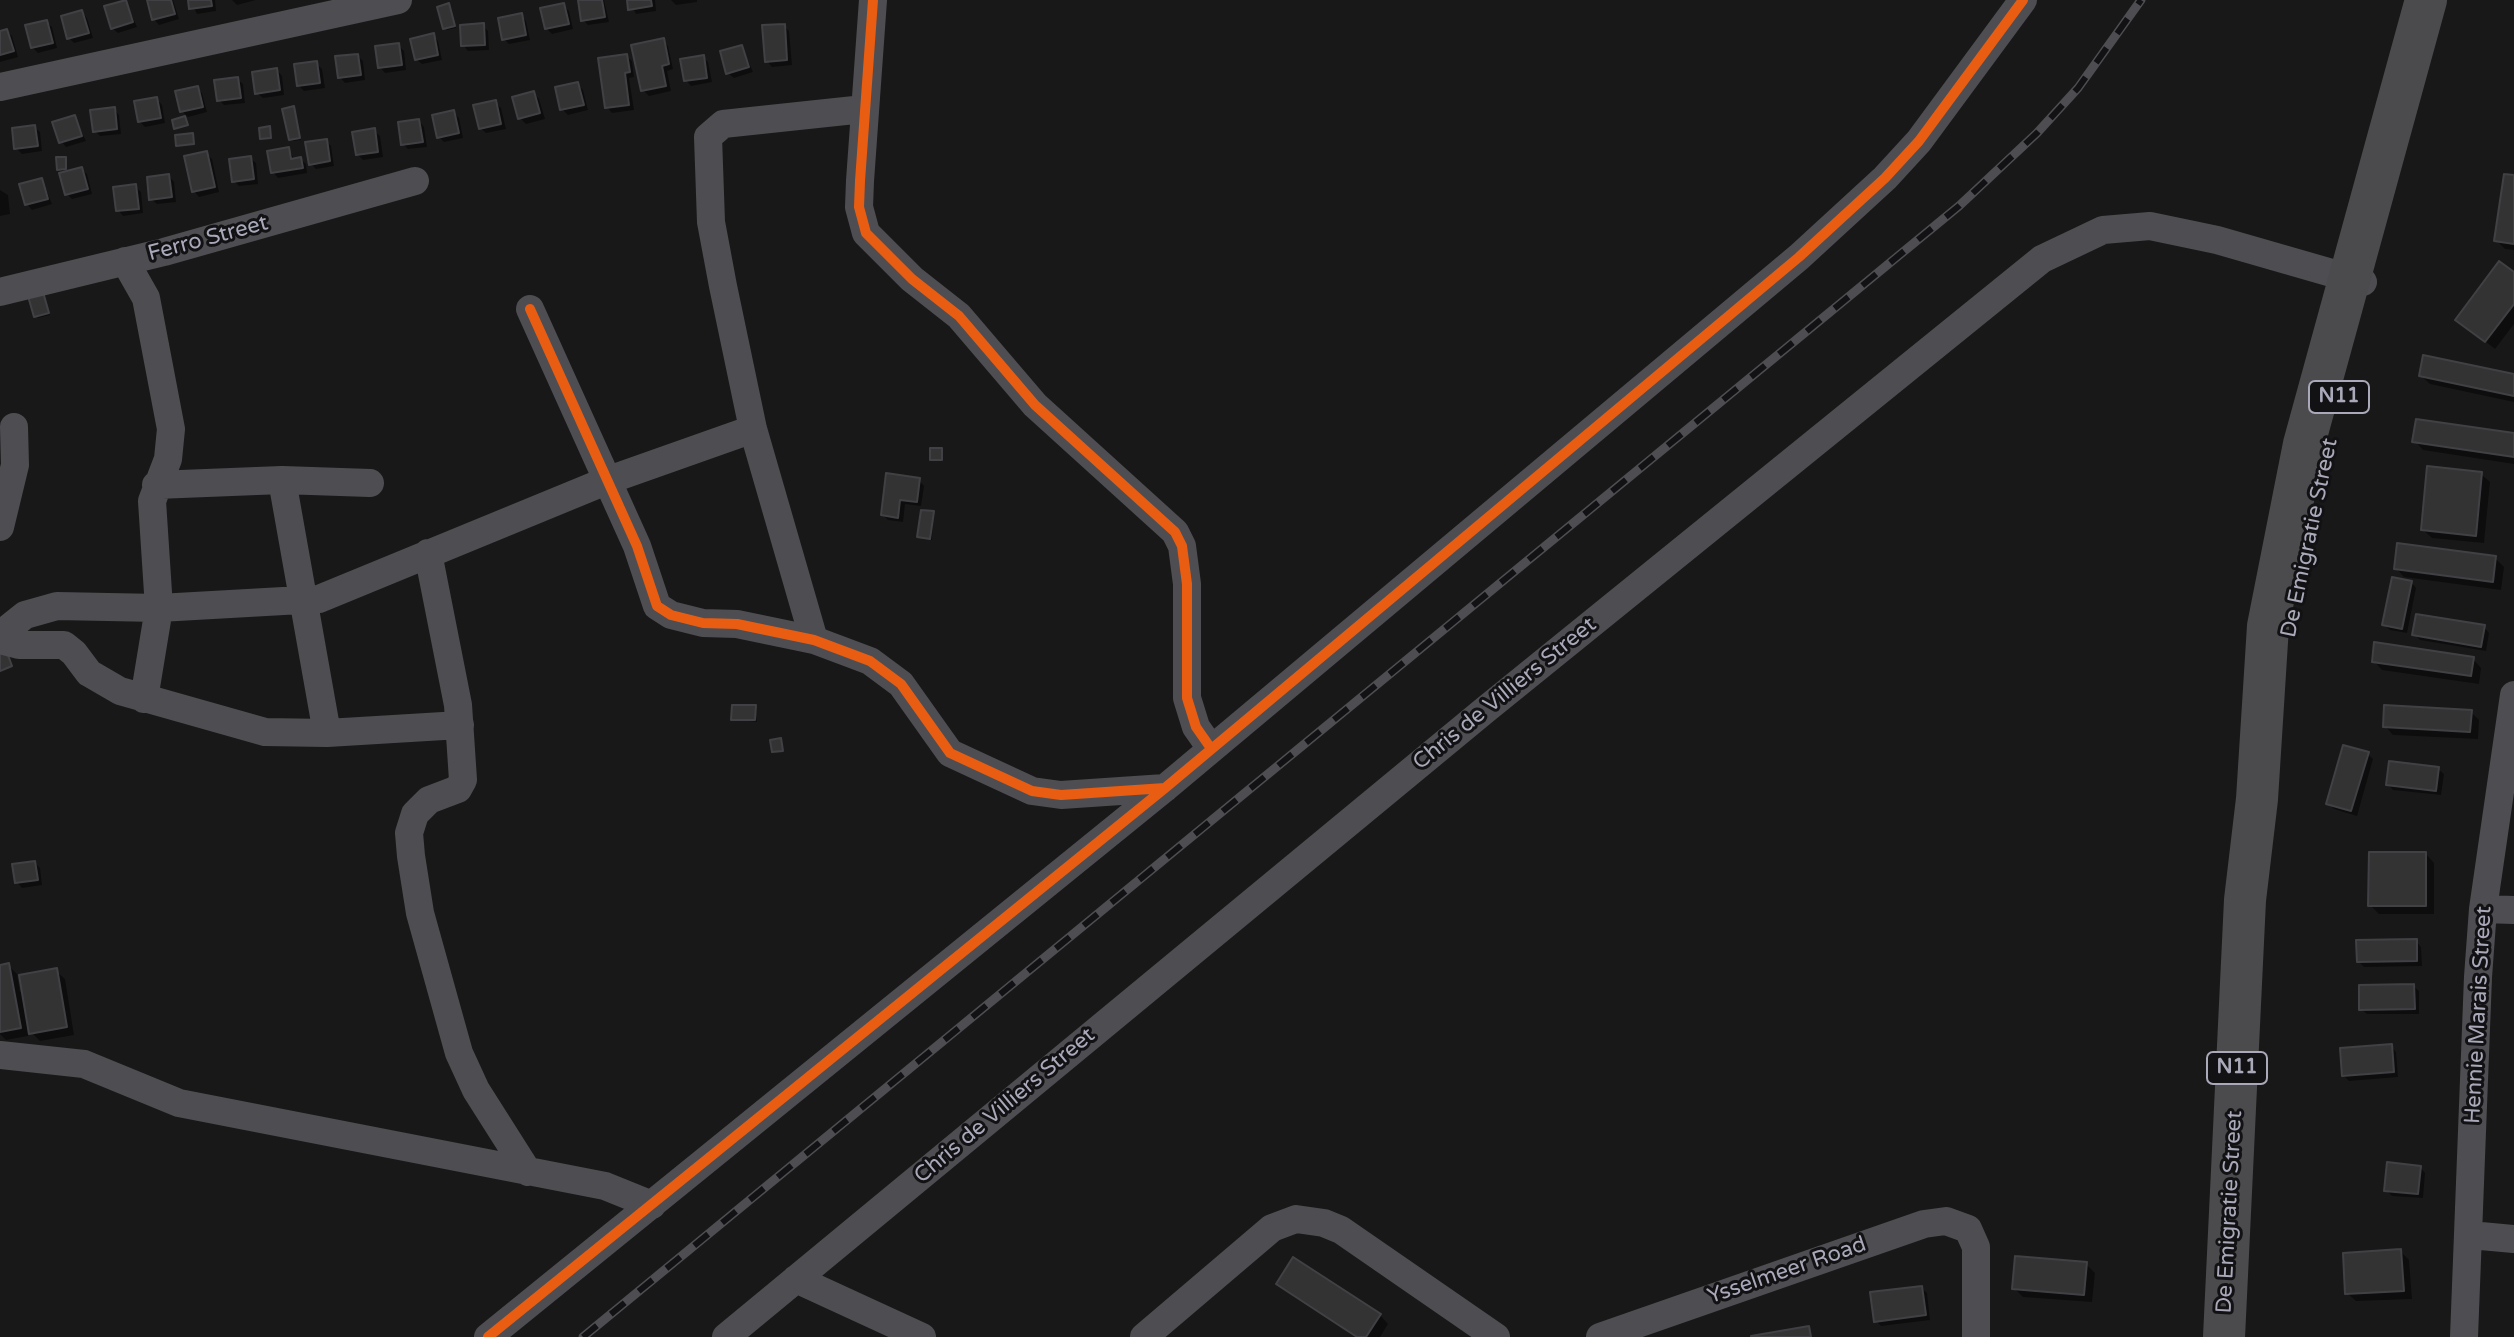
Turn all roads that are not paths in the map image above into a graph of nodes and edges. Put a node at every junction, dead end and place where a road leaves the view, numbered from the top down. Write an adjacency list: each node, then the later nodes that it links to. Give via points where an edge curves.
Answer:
1 (398, 0): 6 (street)
2 (873, 0): 7 (street)
3 (2023, 0): 29 (street, via 1919,141 1885,178 1799,257)
4 (2426, 0): 10 (highway, De Emigratie Street / N11)
5 (2443, 0): 10 (highway, De Emigratie Street / N11)
6 (0, 87)
7 (864, 109): 14 (street, via 723,124 708,137 711,222); 29 (street, via 859,207 866,233 959,316 1035,405 1175,532 1187,584 1187,698 1196,727)
8 (415, 181): 9 (street, Ferro Street)
9 (125, 261): 11 (street, Ferro Street); 18 (street, via 146,298 169,414 171,446)
10 (2355, 280): 38 (street, Chris de Villiers Street, via 2150,226 2103,230 2042,259); 46 (highway, De Emigratie Street / N11, via 2257,799 2245,900)
11 (0, 292)
12 (530, 309): 16 (street)
13 (14, 427): 19 (street, via 15,465)
14 (753, 429): 16 (street); 24 (street)
15 (282, 480): 17 (street); 18 (street); 21 (street)
16 (606, 481): 20 (street); 24 (street, via 637,546 657,606 703,623 737,624)
17 (370, 483)
18 (156, 485): 22 (street, via 151,518)
19 (0, 527)
20 (428, 553): 21 (street, via 333,595); 27 (street)
21 (304, 601): 22 (street); 28 (street)
22 (159, 608): 23 (street, via 57,606 25,615); 26 (street)
23 (0, 638): 26 (street, via 19,645 64,645 97,679)
24 (814, 640): 30 (street, via 870,661 901,684 950,753 1032,791 1061,795)
25 (2514, 695): 31 (street, Hennie Marais Street)
26 (144, 699): 28 (street, via 265,732)
27 (460, 725): 28 (street); 34 (street, via 463,783 429,800 415,814 409,833 411,856 420,913 459,1053)
28 (327, 733)
29 (1210, 747): 30 (street)
30 (1165, 788): 35 (street)
31 (2483, 909): 32 (street); 36 (street, Hennie Marais Street)
32 (2514, 910)
33 (0, 1055): 34 (street, via 84,1064 179,1103)
34 (528, 1172): 35 (street, via 605,1186)
35 (652, 1205): 39 (street)
36 (2470, 1235): 37 (street); 47 (street, Hennie Marais Street)
37 (2514, 1239)
38 (796, 1279): 40 (street, Chris de Villiers Street); 41 (street)
39 (488, 1337)
40 (726, 1337)
41 (922, 1337)
42 (1144, 1337): 43 (street, via 1272,1228 1296,1219 1341,1230)
43 (1496, 1337)
44 (1600, 1337): 45 (street, Ysselmeer Road, via 1924,1224 1958,1224 1972,1236 1978,1262)
45 (1976, 1337)
46 (2224, 1337)
47 (2464, 1337)

